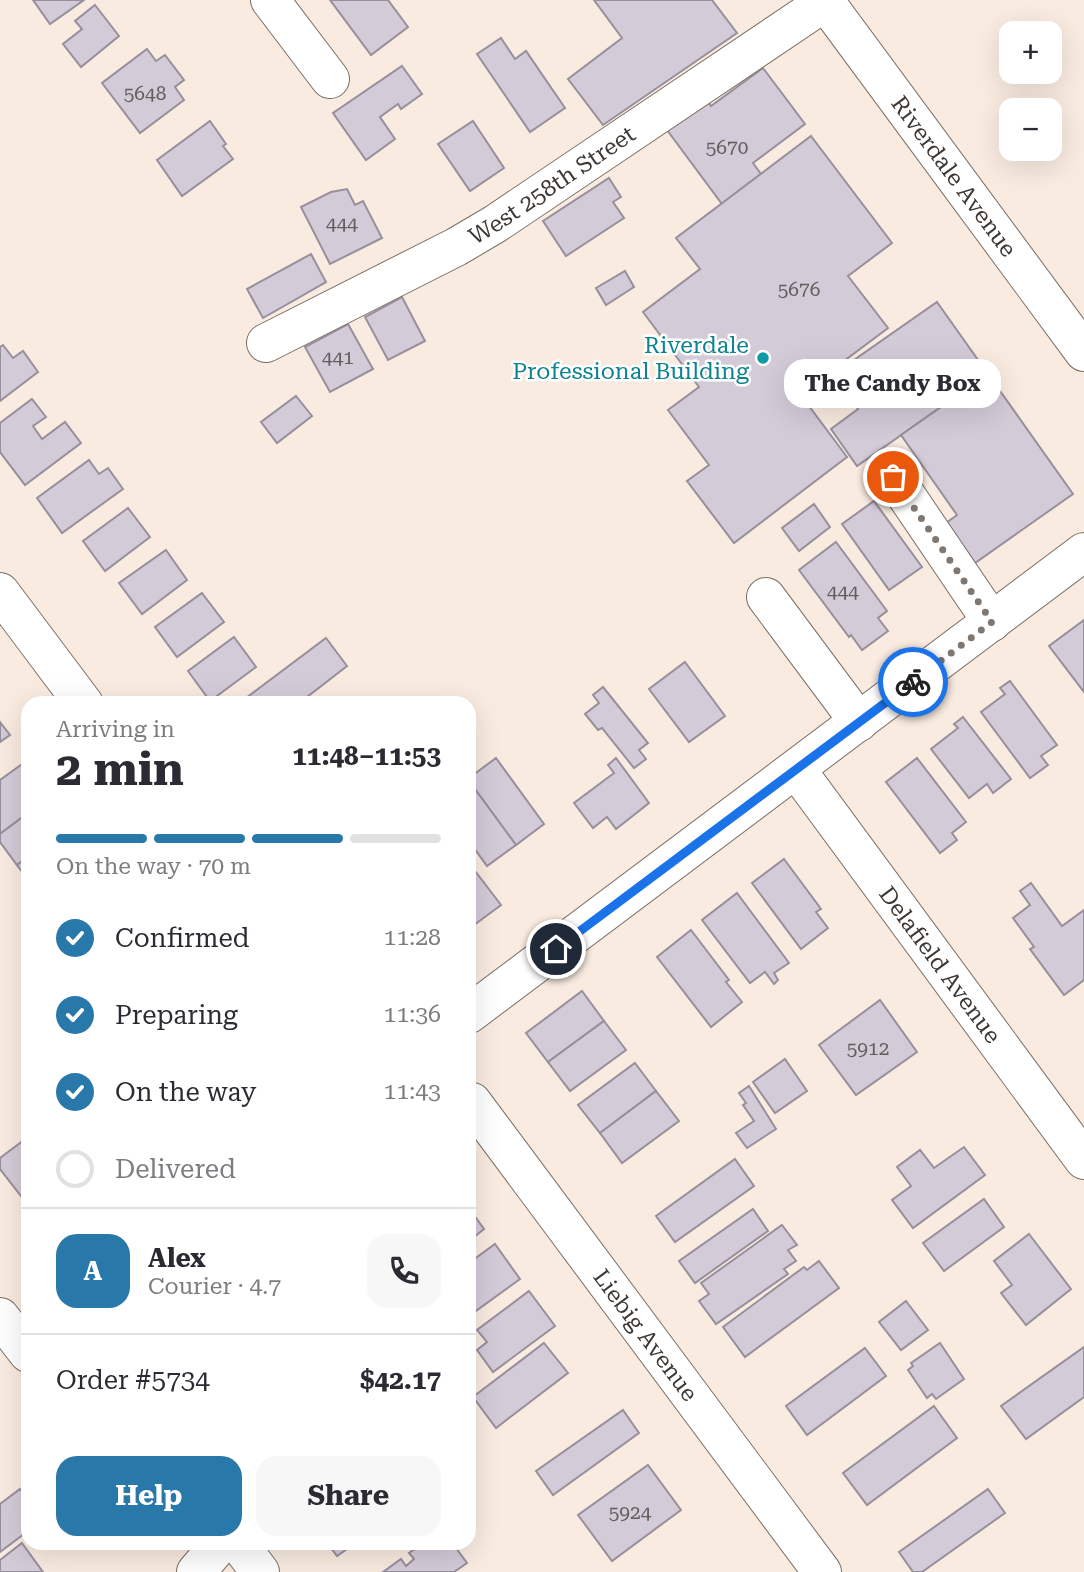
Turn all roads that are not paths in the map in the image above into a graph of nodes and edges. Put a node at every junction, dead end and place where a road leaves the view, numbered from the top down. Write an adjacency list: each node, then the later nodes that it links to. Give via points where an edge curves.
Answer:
1 (270, 0): 3 (street)
2 (825, 1): 4 (street, West 258th Street, via 495,225); 5 (street, Riverdale Avenue)
3 (331, 79)
4 (266, 343)
5 (1084, 352)
6 (893, 477): 10 (street)
7 (1084, 552): 10 (street)
8 (0, 592): 11 (street)
9 (766, 597): 12 (street)
10 (992, 622): 12 (street)
11 (78, 696)
12 (859, 722): 13 (street)
13 (796, 769): 14 (street); 16 (street, Delafield Avenue)
14 (476, 1009)
15 (476, 1107): 23 (street, Liebig Avenue)
16 (1084, 1160)
17 (0, 1317): 18 (street)
18 (21, 1344)
19 (215, 1550): 21 (street)
20 (244, 1550): 22 (street)
21 (196, 1572)
22 (260, 1572)
23 (822, 1572)

